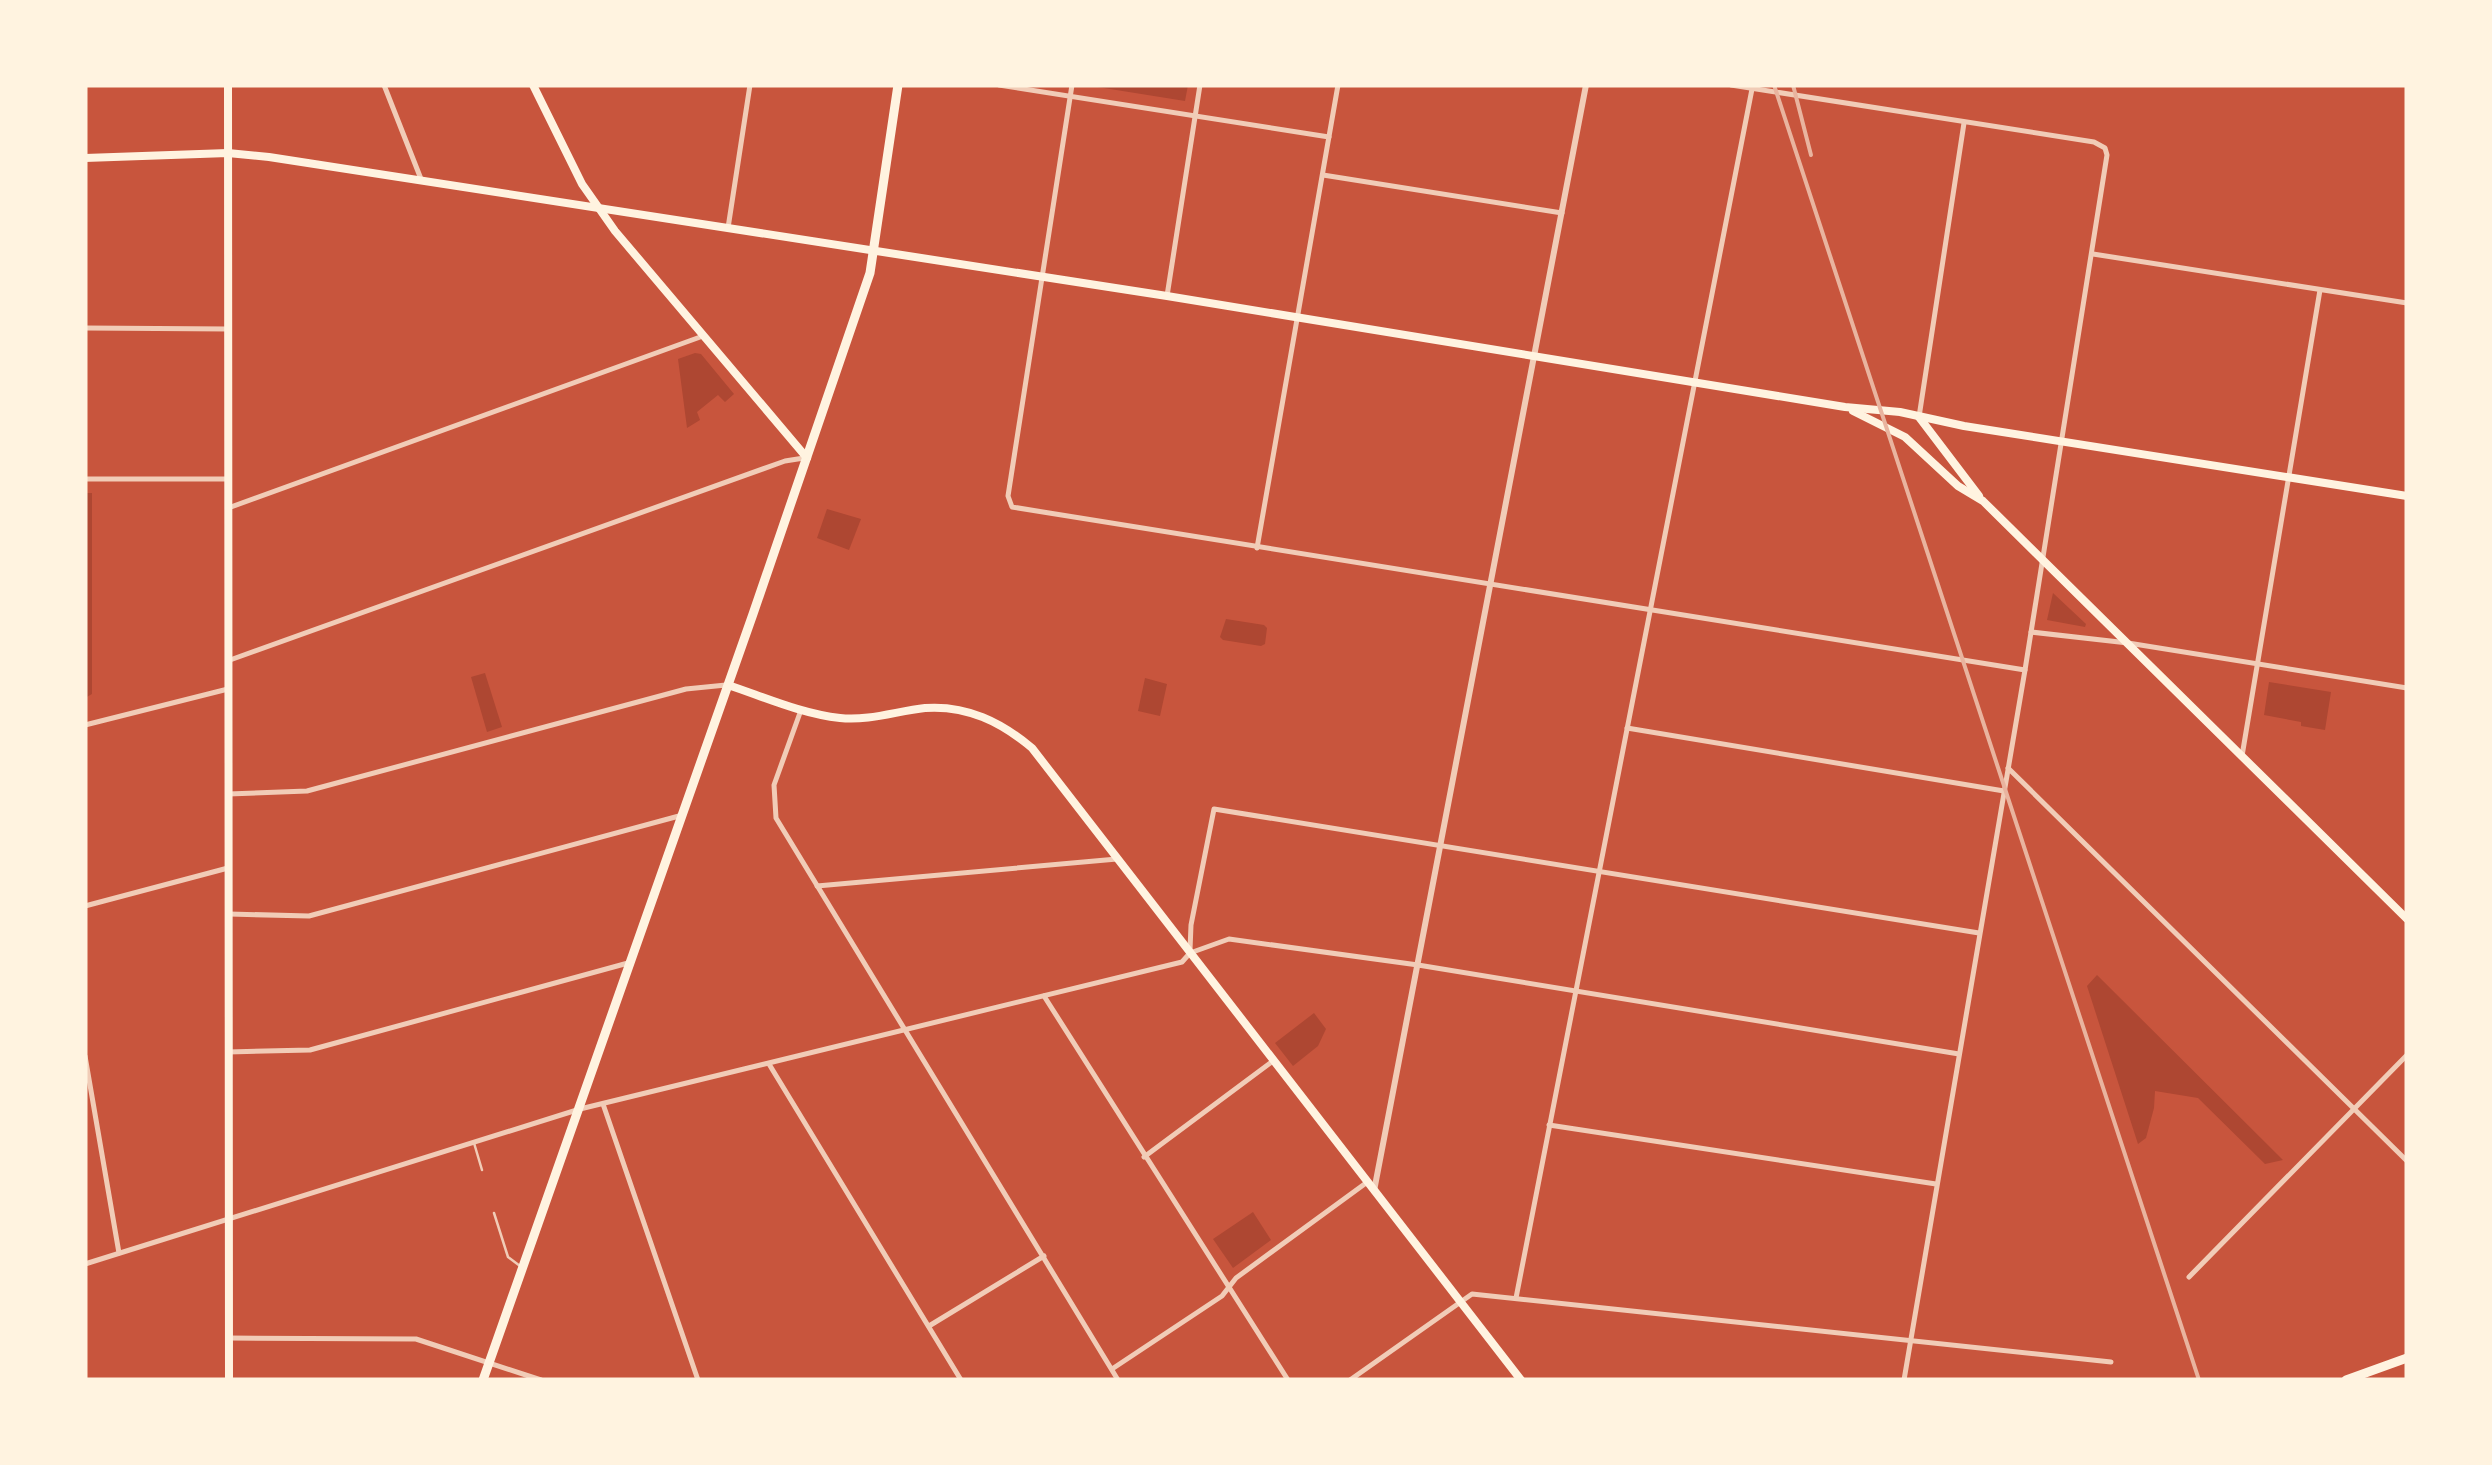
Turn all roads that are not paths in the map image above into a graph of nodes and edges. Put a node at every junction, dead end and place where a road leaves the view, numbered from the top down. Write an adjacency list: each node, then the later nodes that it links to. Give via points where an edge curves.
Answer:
1 (228, 85): 17 (main road)
2 (384, 85): 20 (street)
3 (533, 85): 21 (main road)
4 (750, 85): 23 (street)
5 (898, 85): 24 (main road)
6 (999, 85): 13 (street)
7 (1072, 85): 13 (street)
8 (1200, 85): 14 (street)
9 (1338, 85): 16 (street)
10 (1586, 85): 22 (street)
11 (1730, 85): 12 (street)
12 (1751, 90): 15 (street); 35 (street)
13 (1071, 96): 14 (street); 26 (street)
14 (1195, 114): 16 (street); 28 (street)
15 (1964, 123): 25 (street, via 2105,148); 37 (street)
16 (1329, 136): 19 (street)
17 (228, 153): 18 (main road); 20 (main road); 32 (main road)
18 (85, 158)
19 (1323, 175): 22 (street); 30 (street)
20 (420, 179): 21 (main road)
21 (599, 208): 23 (main road); 33 (main road)
22 (1562, 213): 34 (street)
23 (728, 228): 24 (main road)
24 (874, 252): 26 (main road); 39 (main road)
25 (2093, 254): 27 (street); 38 (street)
26 (1042, 278): 28 (main road); 46 (street, via 1008,496 1012,507)
27 (2320, 290): 29 (street); 40 (street)
28 (1167, 296): 30 (main road)
29 (2407, 303)
30 (1298, 318): 34 (main road); 46 (street)
31 (85, 328): 32 (street)
32 (228, 329): 42 (main road)
33 (703, 336): 39 (main road); 45 (street)
34 (1536, 358): 35 (main road); 48 (street)
35 (1694, 382): 36 (main road); 49 (street)
36 (1845, 407): 37 (main road); 44 (main road, via 1905,437)
37 (1918, 416): 38 (main road); 44 (main road)
38 (2063, 442): 40 (main road); 47 (street)
39 (807, 458): 52 (street); 55 (main road)
40 (2290, 477): 43 (main road); 53 (street)
41 (85, 479): 42 (street)
42 (228, 480): 45 (main road)
43 (2407, 496)
44 (1982, 502): 47 (main road)
45 (228, 508): 52 (main road)
46 (1258, 548): 48 (street)
47 (2043, 561): 50 (street); 51 (main road)
48 (1491, 586): 49 (street); 66 (street)
49 (1648, 611): 54 (street); 60 (street)
50 (2031, 632): 51 (street); 54 (street)
51 (2128, 642): 53 (street); 61 (main road)
52 (229, 660): 57 (main road)
53 (2257, 664): 56 (street); 61 (street)
54 (2025, 670): 62 (street)
55 (728, 685): 58 (main road); 64 (street, via 686,689 307,791); 65 (main road)
56 (2407, 688)
57 (228, 689): 59 (street); 64 (main road)
58 (802, 709): 67 (main road, via 855,719 943,708 988,719 1032,748); 70 (street, via 772,798 778,824)
59 (85, 725)
60 (1627, 728): 63 (street); 69 (street)
61 (2242, 756): 73 (main road)
62 (2008, 768): 63 (street); 89 (street)
63 (2004, 791): 74 (street)
64 (228, 794): 68 (main road)
65 (682, 815): 72 (street, via 309,916); 76 (main road)
66 (1441, 844): 69 (street); 75 (street, via 1214,809); 77 (street)
67 (1116, 859): 70 (street); 75 (main road)
68 (228, 868): 71 (street); 72 (main road)
69 (1599, 871): 74 (street); 78 (street)
70 (817, 886): 80 (street)
71 (85, 906)
72 (228, 914): 81 (main road)
73 (2407, 919)
74 (1980, 933): 82 (street)
75 (1190, 953): 77 (street, via 1229,939); 79 (street, via 1182,962); 85 (main road)
76 (631, 962): 81 (street, via 310,1050); 88 (main road)
77 (1418, 965): 78 (street); 97 (street)
78 (1576, 990): 82 (street); 90 (street)
79 (1044, 996): 80 (street); 92 (street)
80 (904, 1030): 86 (street); 101 (street)
81 (228, 1052): 99 (main road)
82 (1959, 1054): 96 (street)
83 (2407, 1055): 89 (street)
84 (85, 1056): 100 (street)
85 (1273, 1061): 92 (street); 95 (main road)
86 (769, 1064): 87 (street); 108 (street)
87 (603, 1104): 88 (street); 118 (street)
88 (580, 1109): 91 (street); 103 (main road)
89 (2354, 1110): 93 (street); 104 (street)
90 (1549, 1125): 96 (street); 106 (street)
91 (474, 1143): 94 (lane); 99 (street)
92 (1144, 1157): 105 (street)
93 (2407, 1162)
94 (482, 1170)
95 (1366, 1183): 97 (main road); 105 (street)
96 (1936, 1184): 110 (street)
97 (1374, 1192): 107 (main road)
98 (494, 1213): 103 (lane, via 508,1257)
99 (229, 1220): 100 (street); 109 (main road)
100 (120, 1253): 102 (street)
101 (1044, 1256): 108 (street); 114 (street)
102 (85, 1264)
103 (522, 1267): 112 (main road)
104 (2190, 1277)
105 (1230, 1286): 114 (street); 121 (street)
106 (1516, 1298): 107 (street, via 1472,1294); 110 (street)
107 (1460, 1302): 122 (street); 123 (main road)
108 (928, 1326): 119 (street)
109 (229, 1338): 112 (street, via 416,1339); 115 (main road)
110 (1910, 1341): 113 (street); 124 (street)
111 (2403, 1359): 125 (main road)
112 (488, 1362): 116 (main road); 117 (street)
113 (2111, 1362)
114 (1112, 1368): 120 (street)
115 (229, 1380)
116 (482, 1380)
117 (541, 1380)
118 (698, 1380)
119 (961, 1380)
120 (1118, 1380)
121 (1288, 1380)
122 (1350, 1380)
123 (1521, 1380)
124 (1904, 1380)
125 (2346, 1380)

